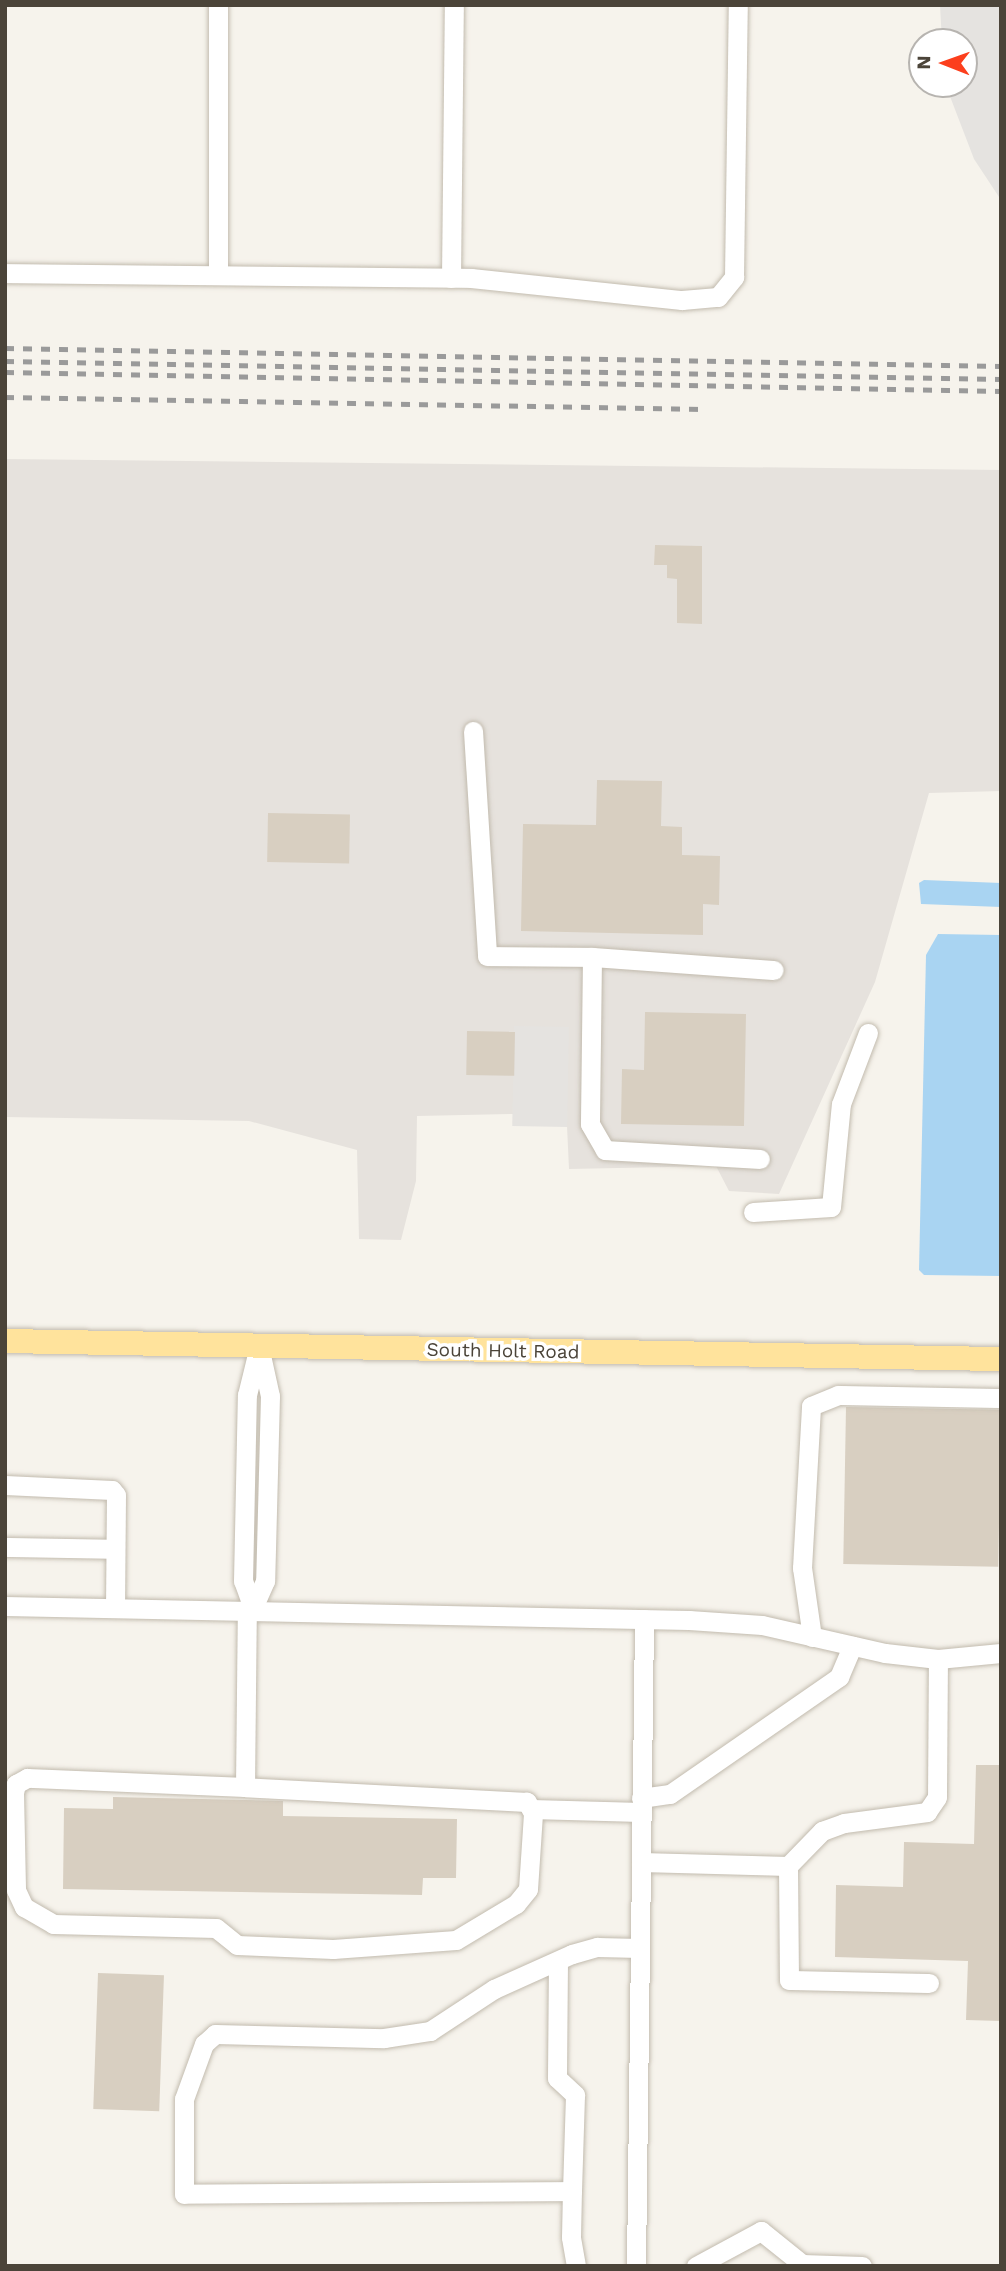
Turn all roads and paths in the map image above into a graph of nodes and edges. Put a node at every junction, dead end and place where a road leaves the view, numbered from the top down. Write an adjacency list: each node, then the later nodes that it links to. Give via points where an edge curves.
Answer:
1 (218, 5): 5 (lane)
2 (454, 5): 6 (lane)
3 (738, 5): 6 (lane, via 736,248 734,277 726,290 708,299 682,300 548,283)
4 (5, 273): 5 (lane)
5 (218, 275): 6 (lane)
6 (452, 278)
7 (472, 732): 8 (lane, via 487,956)
8 (593, 957): 9 (lane); 11 (lane, via 590,1124 605,1150)
9 (774, 970)
10 (867, 1033): 12 (lane, via 841,1104 831,1207)
11 (760, 1159)
12 (753, 1212)
13 (5, 1341): 14 (main road, South Holt Road)
14 (259, 1346): 15 (main road, South Holt Road); 22 (lane, via 247,1395 243,1581)
15 (1001, 1359)
16 (1001, 1398): 24 (lane, via 838,1395 811,1406 802,1568)
17 (5, 1485): 19 (lane, via 112,1490 116,1495)
18 (5, 1547): 19 (lane)
19 (115, 1549): 21 (lane)
20 (5, 1605): 21 (lane)
21 (115, 1608): 22 (lane)
22 (250, 1608): 23 (lane); 28 (lane)
23 (644, 1619): 24 (lane, via 762,1625); 29 (lane)
24 (812, 1637): 25 (lane)
25 (852, 1646): 27 (lane); 29 (lane, via 839,1677 670,1794)
26 (1001, 1653): 27 (lane)
27 (938, 1659): 32 (lane, via 937,1797 927,1812 822,1830)
28 (245, 1787): 30 (lane, via 516,1799 527,1802); 30 (lane, via 27,1778 16,1784 14,1793 16,1890 24,1907 53,1924 216,1928 237,1945 333,1948 456,1940 516,1904 528,1889 533,1875)
29 (641, 1805): 30 (lane); 31 (lane)
30 (531, 1809)
31 (641, 1862): 32 (lane); 33 (lane)
32 (788, 1866): 35 (lane, via 789,1980)
33 (640, 1948): 34 (lane, via 597,1947); 38 (lane)
34 (558, 1961): 36 (lane, via 557,2078 575,2095); 36 (lane, via 494,1989 430,2031 384,2038 215,2034 198,2057 184,2099 184,2194)
35 (929, 1983)
36 (572, 2191): 37 (lane)
37 (576, 2266)
38 (636, 2266)
39 (696, 2266): 40 (lane, via 761,2231 802,2264)
40 (862, 2266)

